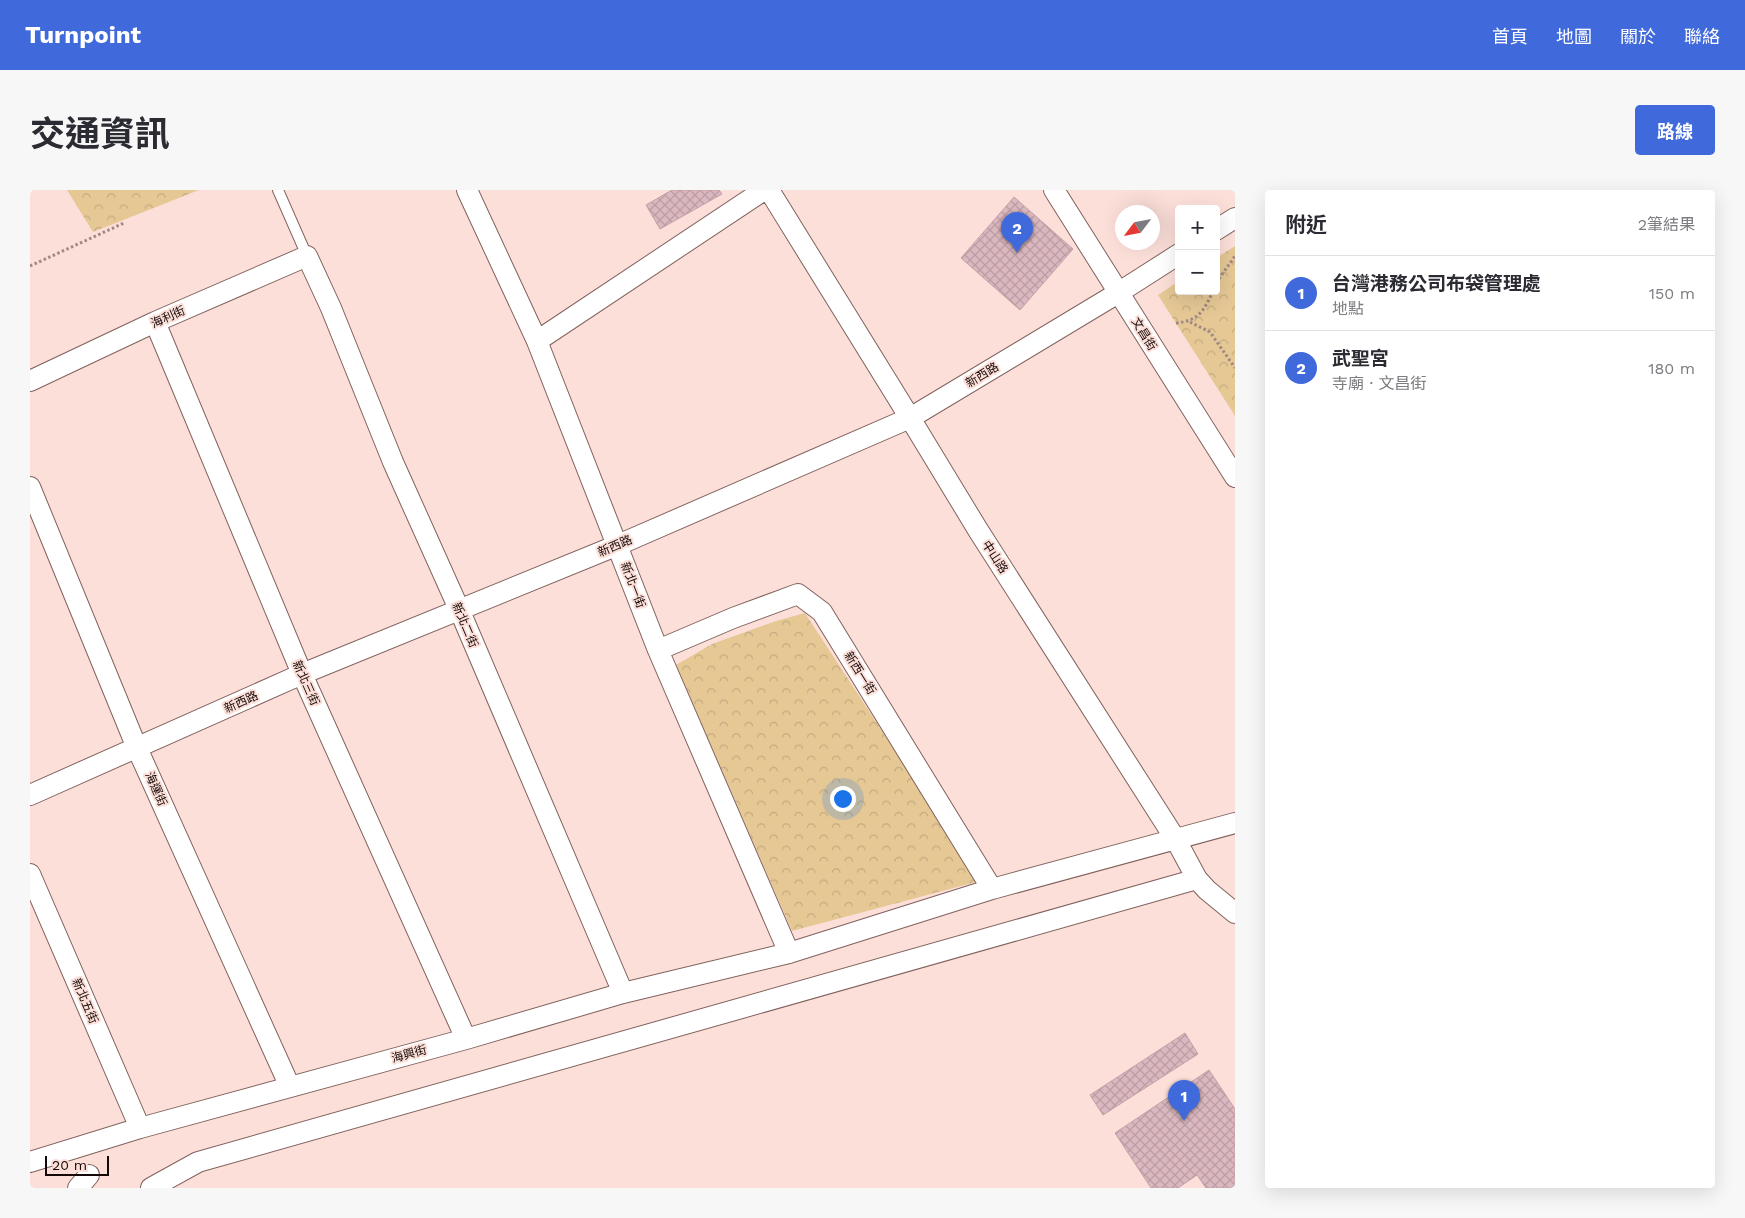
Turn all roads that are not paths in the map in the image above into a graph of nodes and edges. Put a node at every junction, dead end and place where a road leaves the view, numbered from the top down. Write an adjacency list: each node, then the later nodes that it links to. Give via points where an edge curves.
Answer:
1 (278, 190): 8 (lane)
2 (467, 190): 12 (street, 新北一街)
3 (764, 190): 12 (street)
4 (769, 190): 14 (street, 中山路)
5 (1054, 190): 10 (street, 文昌街)
6 (1235, 218): 7 (street)
7 (1220, 227)
8 (307, 256): 11 (street, 海利街); 18 (street, 新北二街)
9 (1175, 257): 10 (street, 新西路)
10 (1118, 293): 14 (street, 新西路); 15 (street, 文昌街)
11 (155, 322): 13 (street, 海利街); 20 (street, 新北三街)
12 (537, 341): 17 (street, 新北一街)
13 (30, 381)
14 (910, 418): 17 (street, 新西路); 24 (street, 中山路)
15 (1235, 477)
16 (30, 487): 21 (street, 海運街)
17 (618, 545): 18 (street, 新西路); 19 (street, 新北一街)
18 (459, 609): 20 (street, 新西路); 30 (street, 新北二街)
19 (658, 650): 27 (street, 新西一街, via 798,594 822,612); 29 (street, 新北一街)
20 (302, 674): 21 (street, 新西路); 31 (street, 新北三街)
21 (138, 748): 22 (street, 新西路); 32 (street, 海運街)
22 (30, 795)
23 (1235, 823): 24 (street, 海興街)
24 (1176, 840): 26 (street, 中山路); 27 (street, 海興街)
25 (30, 874): 33 (street, 新北五街)
26 (1197, 879): 28 (street, 中山路); 35 (street, via 198,1162)
27 (992, 888): 29 (street, 海興街)
28 (1235, 913)
29 (789, 953): 30 (street, 海興街)
30 (623, 993): 31 (street, 海興街)
31 (466, 1039): 32 (street, 海興街)
32 (290, 1086): 33 (street, 海興街)
33 (140, 1128): 34 (street, 海興街)
34 (30, 1162)
35 (151, 1188)

